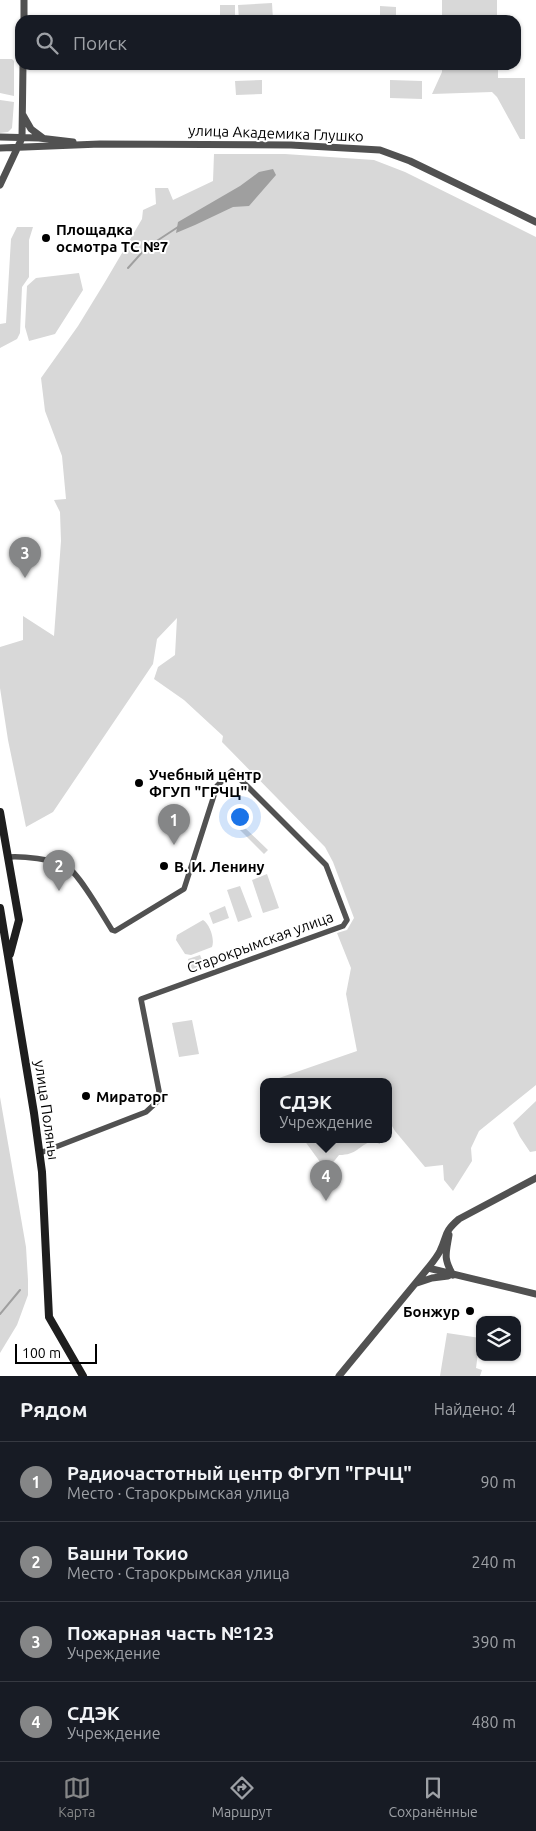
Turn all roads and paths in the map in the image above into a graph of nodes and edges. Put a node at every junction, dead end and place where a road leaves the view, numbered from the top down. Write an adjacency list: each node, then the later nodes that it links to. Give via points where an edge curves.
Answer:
1 (24, 0): 2 (street)
2 (24, 15)
3 (23, 70): 4 (street)
4 (22, 115): 5 (street, via 16,132); 6 (street); 7 (street, via 31,129)
5 (2, 137): 6 (street); 10 (street)
6 (22, 138): 7 (street); 10 (street)
7 (45, 139): 8 (street)
8 (86, 144): 10 (street, улица Академика Глушко); 12 (street, улица Академика Глушко, via 291,145 380,150 410,161)
9 (0, 148): 10 (street, улица Академика Глушко)
10 (17, 148): 11 (street)
11 (0, 185)
12 (536, 222)
13 (0, 812): 14 (main road)
14 (8, 858): 16 (main road, via 19,920); 17 (street, Старокрымская улица, via 35,858 67,866 115,932 184,889 217,786 232,771 326,865 346,920 343,926 142,999 159,1100 146,1112)
15 (0, 908): 16 (main road, улица Поляны)
16 (9, 958): 17 (main road, улица Поляны)
17 (40, 1153): 24 (main road, улица Поляны, via 49,1317)
18 (536, 1178): 19 (street)
19 (450, 1227): 20 (street, via 440,1251); 21 (street, via 445,1258)
20 (428, 1268): 21 (street); 22 (street)
21 (453, 1275): 22 (street); 23 (street)
22 (417, 1282): 25 (street)
23 (536, 1294)
24 (83, 1376)
25 (340, 1376)

